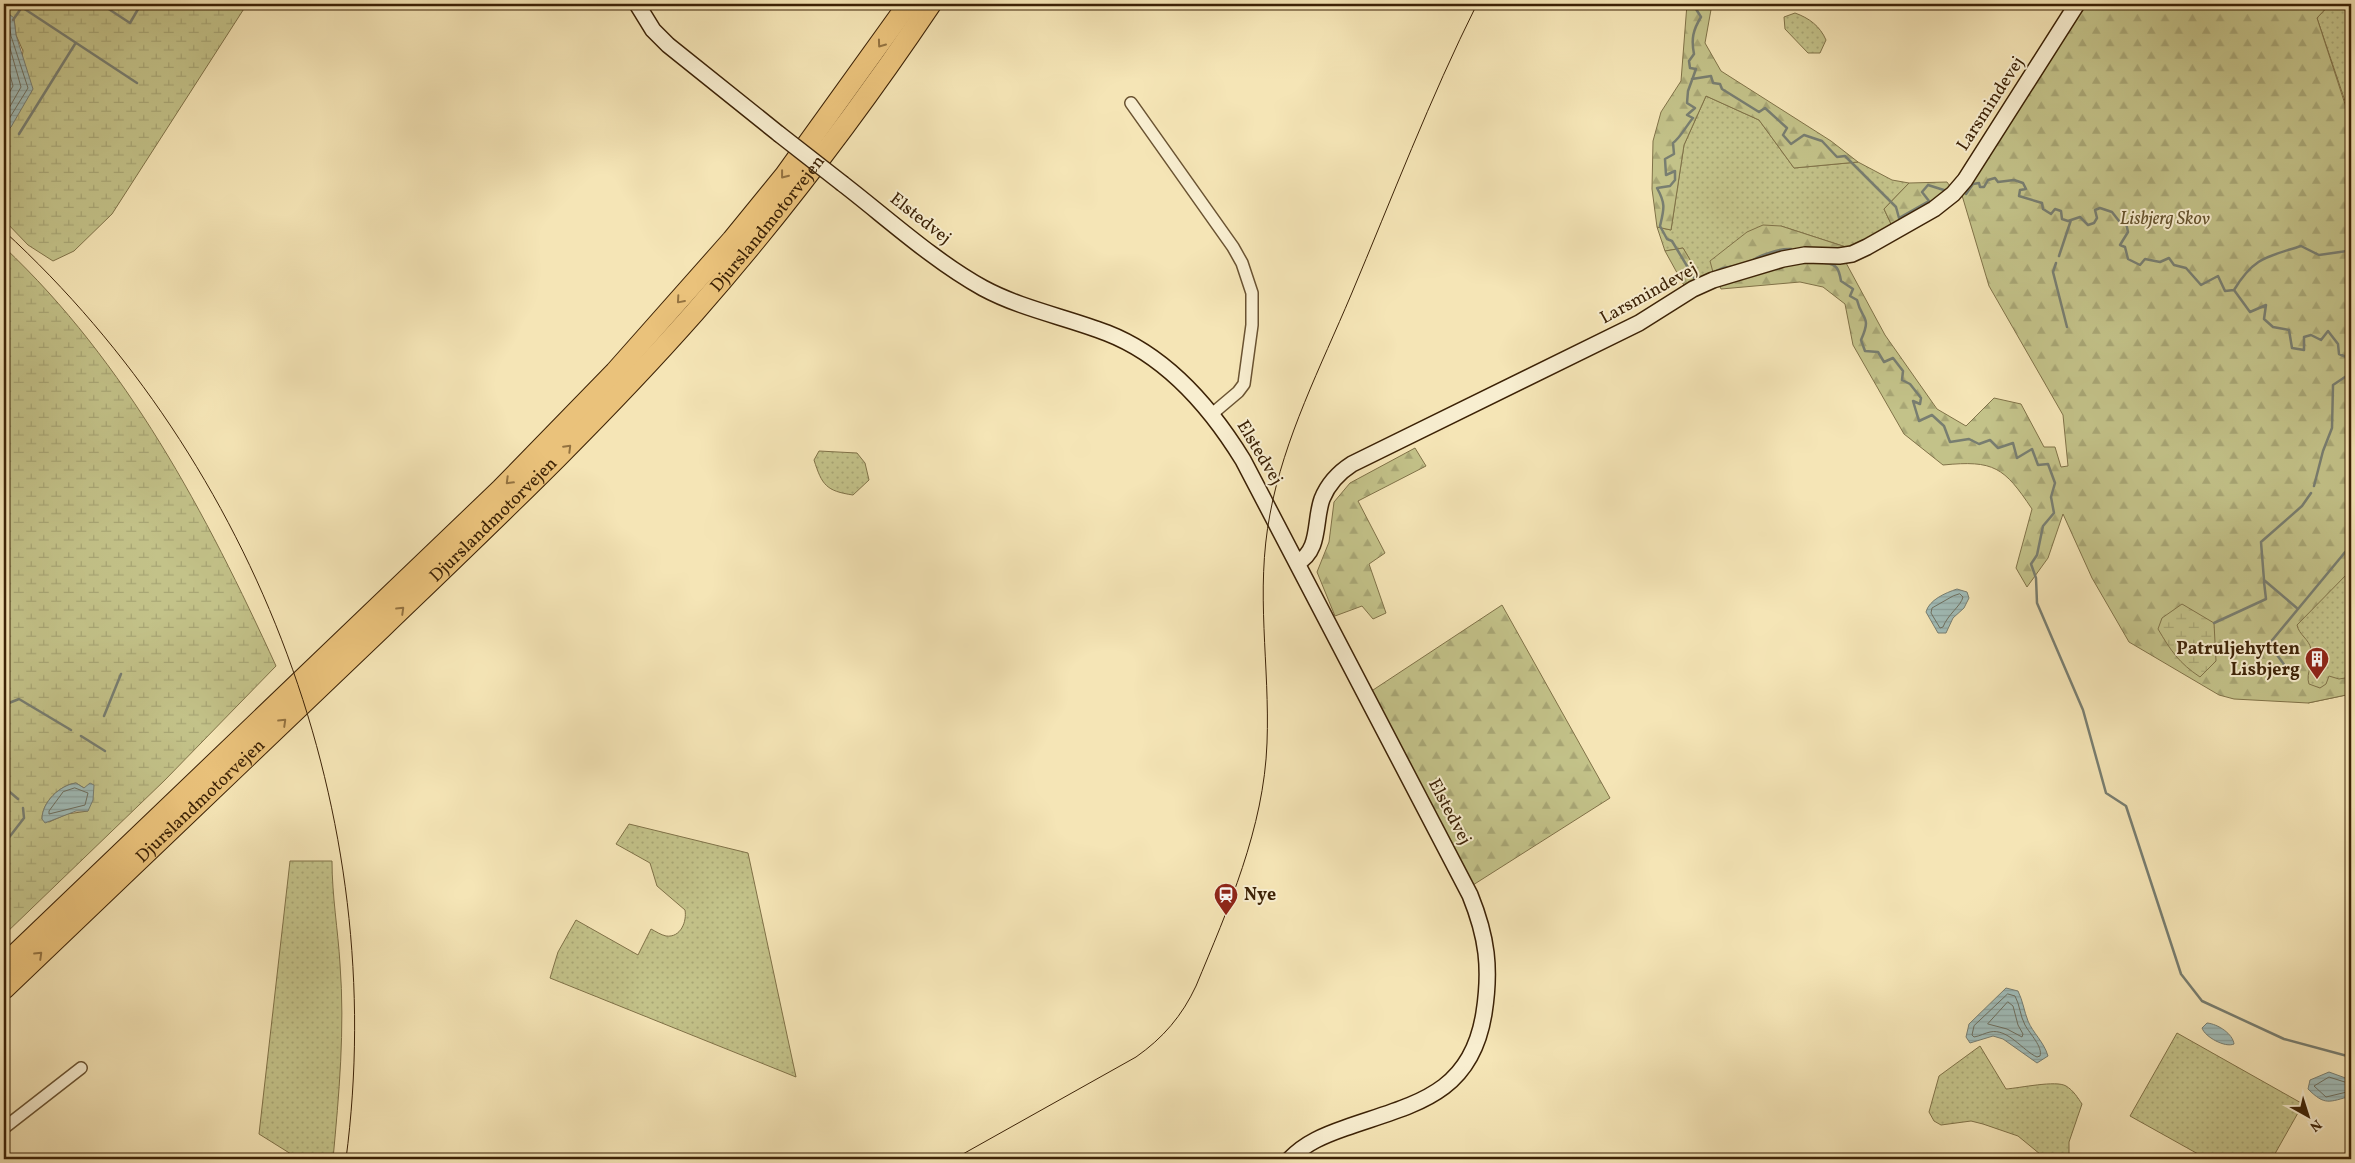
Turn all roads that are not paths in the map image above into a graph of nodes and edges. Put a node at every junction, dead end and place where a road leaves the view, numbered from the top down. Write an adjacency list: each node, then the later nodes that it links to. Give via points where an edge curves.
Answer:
1 (637, 4): 6 (street, Elstedvej, bridge, via 653,30 668,46 951,267 983,288 1025,306 1109,333 1139,350 1192,391)
2 (908, 4): 8 (highway, Djurslandmotorvejen, one-way to 8, via 785,175 616,372 501,489)
3 (931, 4): 9 (highway, Djurslandmotorvejen, one-way to 3, via 515,501 629,385 702,304 799,186)
4 (2077, 4): 7 (street, Larsmindevej, via 1965,180 1934,209 1852,254 1783,259 1693,289 1639,323 1352,464 1329,484 1321,501 1314,541 1306,558)
5 (1131, 103): 6 (street, Elstedvej, via 1233,247 1252,293 1252,325 1244,384)
6 (1212, 414): 7 (street, Elstedvej, via 1243,460)
7 (1297, 563): 12 (street, Elstedvej, via 1470,895 1488,958 1489,986 1476,1044 1449,1085 1422,1100 1312,1142)
8 (4, 965)
9 (4, 989)
10 (81, 1068): 11 (street)
11 (4, 1128)
12 (1290, 1159)

